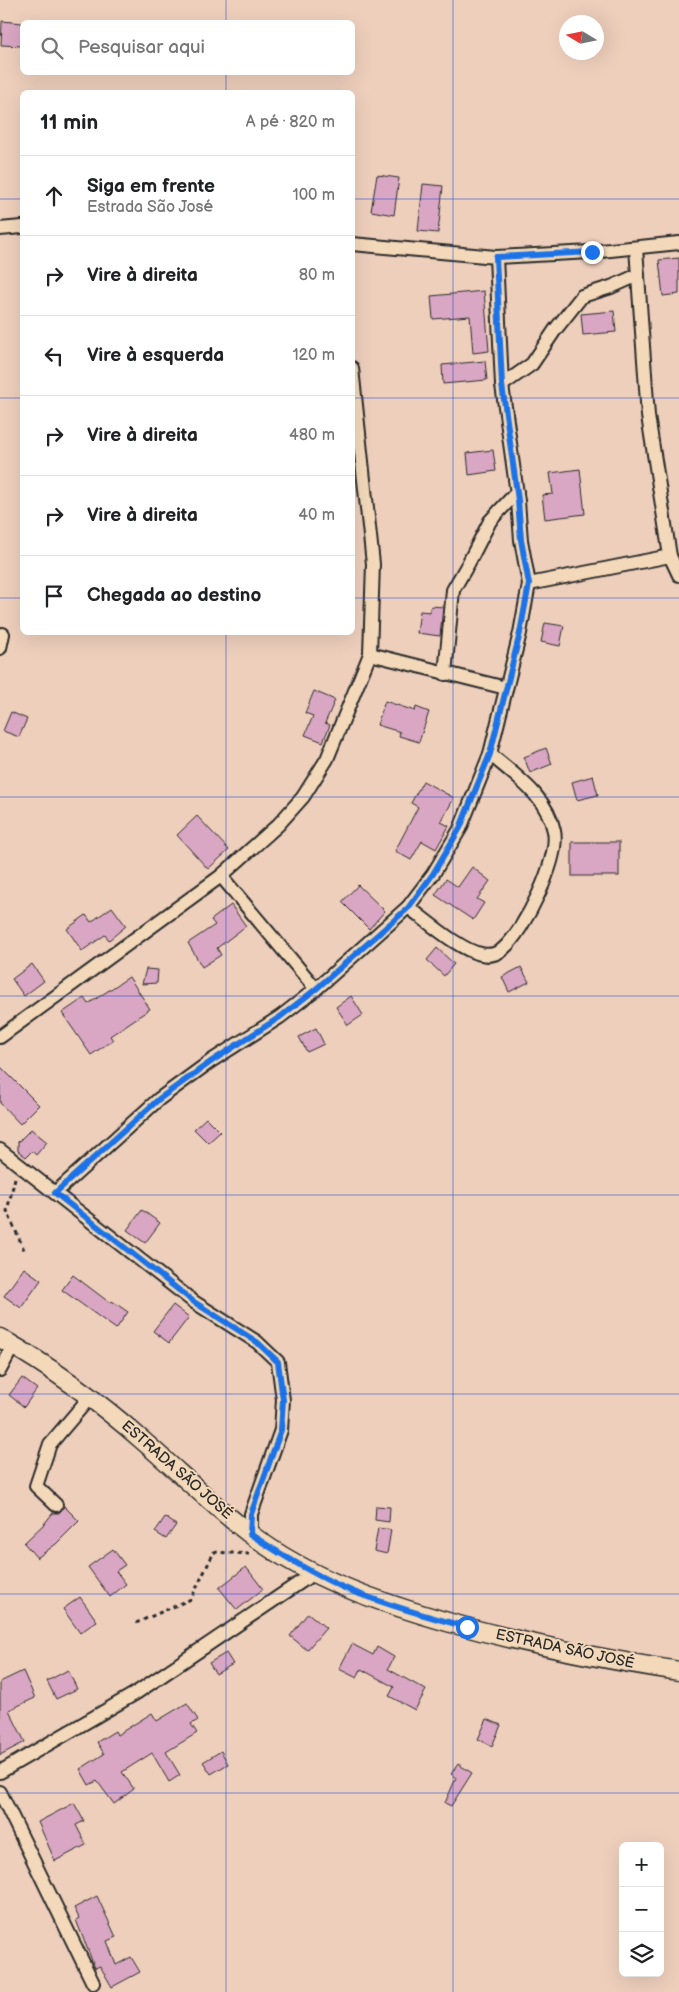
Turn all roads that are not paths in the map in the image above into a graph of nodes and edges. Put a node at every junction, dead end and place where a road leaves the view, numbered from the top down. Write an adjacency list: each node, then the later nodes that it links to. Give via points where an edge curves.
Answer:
1 (20, 227): 2 (street)
2 (0, 229)
3 (679, 243): 5 (street)
4 (355, 244): 6 (street)
5 (636, 248): 6 (street); 7 (street)
6 (496, 257): 8 (street)
7 (638, 274): 8 (street, via 582,296 532,364); 11 (street, via 648,416)
8 (502, 385): 10 (street)
9 (355, 395): 16 (street, via 374,564)
10 (517, 492): 13 (street); 17 (street, via 490,521 453,590)
11 (670, 556): 12 (street); 13 (street)
12 (679, 575)
13 (529, 584): 18 (street)
14 (3, 634): 15 (street)
15 (0, 648)
16 (370, 654): 17 (street); 20 (street, via 326,759 303,797 278,825)
17 (445, 674): 18 (street)
18 (506, 688): 19 (street)
19 (490, 754): 21 (street, via 460,828); 21 (street, via 532,789 543,803 554,830 556,845 552,862 517,934 495,954 480,954 450,938)
20 (221, 876): 22 (street); 23 (street)
21 (408, 908): 22 (street)
22 (316, 989): 25 (street, via 159,1099)
23 (0, 1037)
24 (0, 1150): 25 (street)
25 (55, 1193): 30 (street, via 194,1302 257,1342 278,1362 283,1400 281,1430 251,1514)
26 (7, 1342): 27 (street); 28 (street, ESTRADA SÃO JOSÉ)
27 (0, 1370)
28 (90, 1397): 29 (street, via 50,1444 36,1486); 30 (street, ESTRADA SÃO JOSÉ)
29 (56, 1505)
30 (250, 1534): 31 (street, ESTRADA SÃO JOSÉ)
31 (314, 1573): 32 (street, ESTRADA SÃO JOSÉ, via 379,1601 467,1627 551,1649); 33 (street, via 136,1693)
32 (679, 1671)
33 (0, 1772)
34 (0, 1792): 35 (street)
35 (93, 1983)

